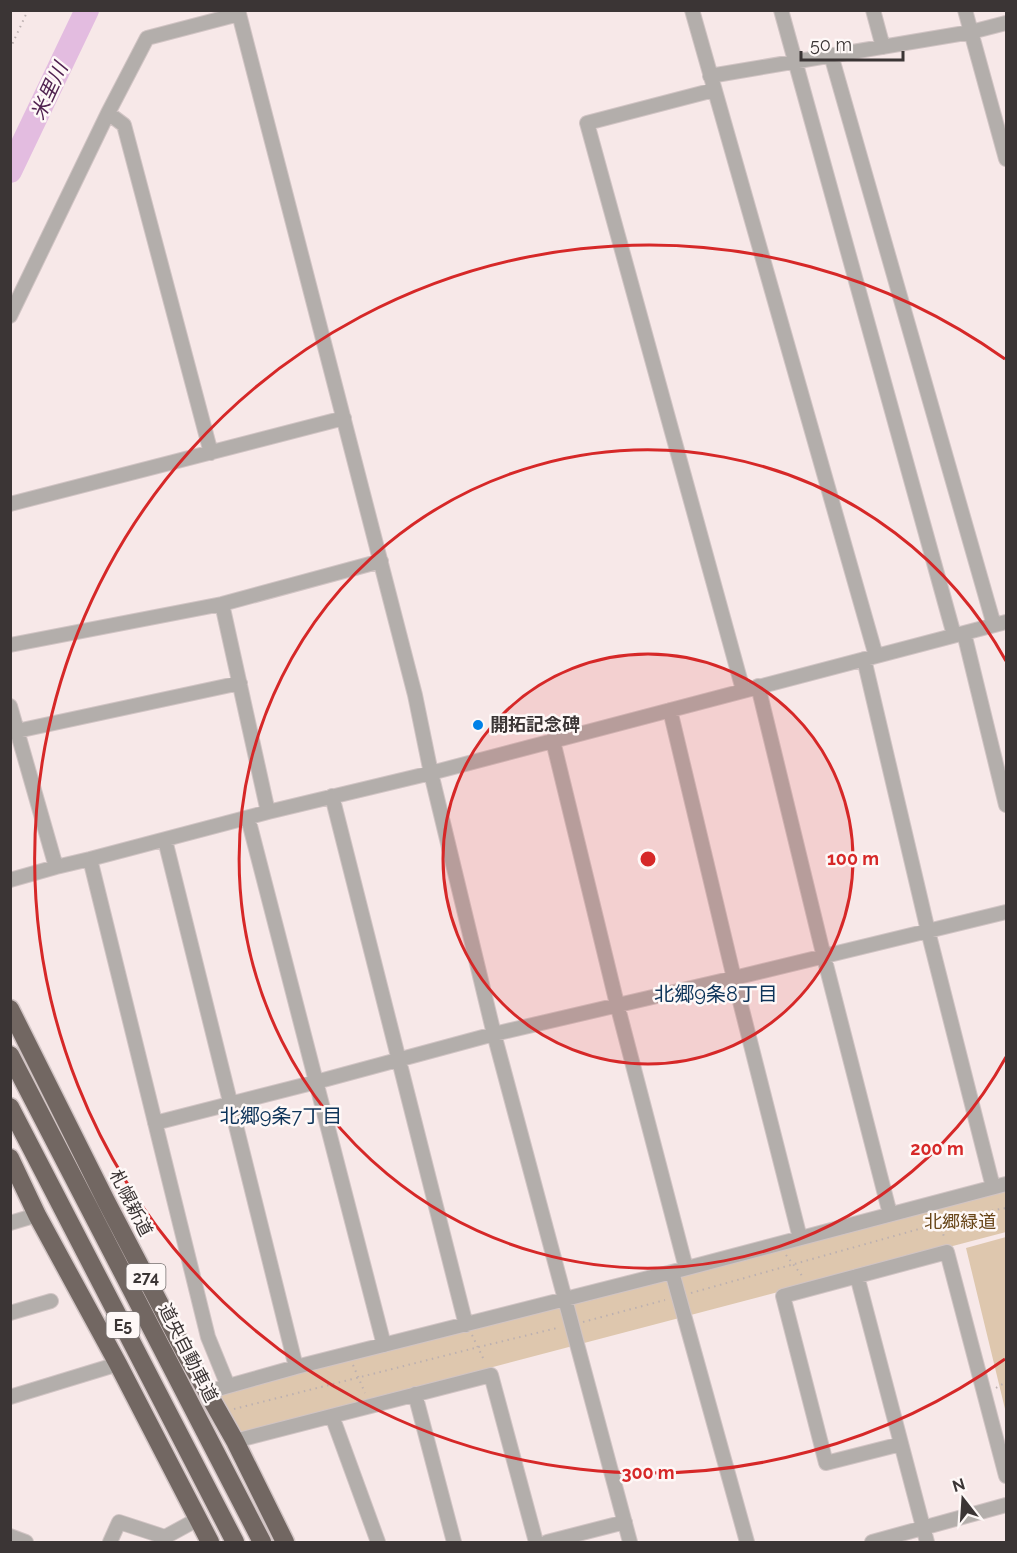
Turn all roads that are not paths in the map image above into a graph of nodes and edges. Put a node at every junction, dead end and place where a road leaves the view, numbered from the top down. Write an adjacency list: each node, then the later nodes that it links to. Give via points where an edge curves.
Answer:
1 (692, 10): 11 (street)
2 (781, 10): 10 (street)
3 (873, 10): 8 (street)
4 (965, 10): 7 (street)
5 (239, 12): 13 (street, via 147,38); 16 (street)
6 (1006, 23): 7 (street)
7 (971, 32): 8 (street); 14 (street)
8 (883, 47): 9 (street)
9 (831, 55): 10 (street); 21 (street)
10 (795, 62): 11 (street); 22 (street)
11 (710, 76): 12 (street)
12 (714, 90): 24 (street); 27 (street, via 587,123)
13 (108, 113): 15 (street); 17 (street, via 124,125)
14 (1006, 159)
15 (10, 316)
16 (344, 418): 17 (street); 19 (street)
17 (211, 453): 18 (street)
18 (10, 504)
19 (381, 561): 20 (street); 32 (street)
20 (222, 604): 23 (street); 25 (street)
21 (1000, 623): 22 (street)
22 (959, 634): 24 (street); 34 (street)
23 (10, 645)
24 (870, 657): 26 (street); 42 (street)
25 (240, 683): 30 (street); 35 (street)
26 (758, 686): 27 (street); 43 (street)
27 (743, 690): 29 (street)
28 (10, 705): 30 (street)
29 (670, 710): 31 (street); 44 (street)
30 (18, 731): 39 (street)
31 (553, 741): 32 (street); 45 (street)
32 (431, 773): 33 (street); 47 (street)
33 (332, 796): 35 (street); 49 (street)
34 (1006, 805)
35 (268, 812): 36 (street)
36 (248, 818): 37 (street); 50 (street)
37 (165, 840): 38 (street); 51 (street)
38 (90, 859): 39 (street); 53 (street)
39 (56, 867): 40 (street)
40 (10, 880)
41 (1006, 912): 42 (street)
42 (928, 931): 43 (street); 55 (street)
43 (824, 957): 44 (street); 56 (street)
44 (734, 978): 45 (street); 59 (street)
45 (617, 1004): 47 (street); 60 (street)
46 (10, 1009): 70 (highway, 札幌新道 / 274)
47 (494, 1034): 49 (street); 62 (street)
48 (10, 1055): 86 (highway, 道央自動車道 / E5)
49 (399, 1059): 50 (street); 65 (street)
50 (316, 1082): 51 (street); 66 (street)
51 (230, 1103): 53 (street); 68 (street)
52 (10, 1107): 85 (highway, E5)
53 (155, 1123): 69 (street, via 208,1338)
54 (10, 1158): 57 (highway)
55 (1000, 1185): 56 (street)
56 (890, 1214): 59 (street)
57 (37, 1215): 58 (street); 67 (highway)
58 (10, 1223)
59 (800, 1238): 60 (street)
60 (679, 1270): 62 (street); 93 (street, via 679,1296)
61 (857, 1276): 75 (street); 75 (street, via 783,1296 826,1463); 76 (street, via 947,1252)
62 (565, 1299): 65 (street); 79 (street)
63 (51, 1301): 64 (street)
64 (12, 1307)
65 (466, 1325): 66 (street)
66 (384, 1345): 68 (street)
67 (118, 1364): 72 (street); 78 (highway)
68 (296, 1367): 69 (street)
69 (228, 1386): 70 (street)
70 (207, 1392): 74 (highway, 札幌新道 / 274)
71 (415, 1394): 73 (street); 89 (street); 90 (street, via 491,1375)
72 (10, 1397)
73 (332, 1416): 74 (street); 88 (street)
74 (235, 1441): 87 (highway, 札幌新道 / 274)
75 (901, 1444): 80 (street)
76 (1006, 1476)
77 (1006, 1505): 80 (street)
78 (198, 1519): 83 (street, via 165,1537 119,1522); 84 (highway)
79 (625, 1522): 91 (street); 92 (street)
80 (922, 1528): 94 (street); 95 (street)
81 (10, 1536): 82 (street)
82 (26, 1542)
83 (110, 1542)
84 (210, 1542)
85 (235, 1542)
86 (262, 1542)
87 (285, 1542)
88 (378, 1542)
89 (454, 1542)
90 (536, 1542)
91 (547, 1542)
92 (630, 1542)
93 (747, 1542)
94 (872, 1542)
95 (927, 1542)

